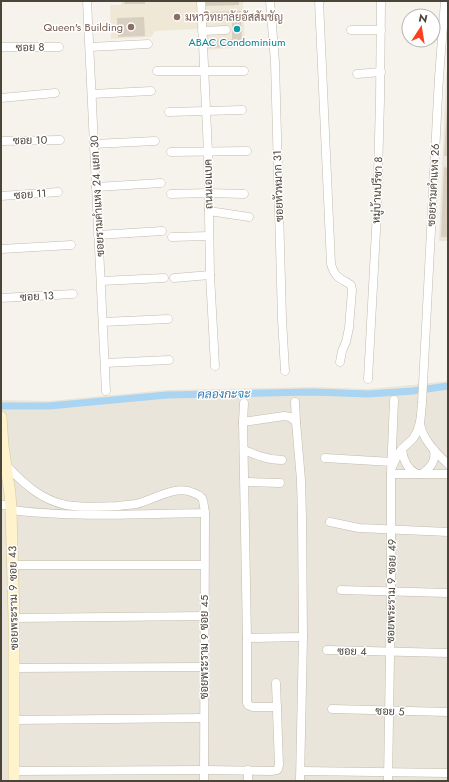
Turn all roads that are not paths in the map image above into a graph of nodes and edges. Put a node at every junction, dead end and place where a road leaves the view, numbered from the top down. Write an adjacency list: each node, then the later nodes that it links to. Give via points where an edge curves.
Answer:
1 (88, 1): 13 (street, ซอยรามคำแหง 24 แยก 30)
2 (201, 1): 10 (street, ถนนเอแบค)
3 (270, 1): 61 (street, ซอยหัวหมาก 31, via 275,62)
4 (320, 1): 58 (street, via 331,264 337,277 351,285 352,290 349,328)
5 (381, 1): 9 (street, หมู่บ้านปรีชา 8)
6 (445, 1): 70 (street, ซอยรามคำแหง 26)
7 (226, 30): 10 (street)
8 (352, 30): 9 (street)
9 (381, 30): 18 (street, หมู่บ้านปรีชา 8)
10 (202, 31): 16 (street, ถนนเอแบค)
11 (148, 44): 13 (street)
12 (58, 47): 14 (street, ซอย 8)
13 (90, 47): 22 (street, ซอยรามคำแหง 24 แยก 30)
14 (1, 48)
15 (157, 71): 16 (street)
16 (204, 71): 17 (street); 25 (street, ถนนเอแบค)
17 (244, 71)
18 (381, 72): 19 (street); 62 (street, หมู่บ้านปรีชา 8)
19 (357, 74)
20 (151, 91): 22 (street)
21 (55, 93): 23 (street)
22 (92, 94): 30 (street, ซอยรามคำแหง 24 แยก 30)
23 (1, 98)
24 (242, 110): 25 (street)
25 (206, 111): 26 (street); 33 (street, ถนนเอแบค)
26 (169, 112)
27 (60, 140): 28 (street, ซอย 10)
28 (1, 141)
29 (155, 141): 30 (street)
30 (94, 144): 35 (street, ซอยรามคำแหง 24 แยก 30)
31 (247, 151): 33 (street)
32 (172, 152): 33 (street)
33 (208, 152): 37 (street, ถนนเอแบค)
34 (161, 184): 35 (street)
35 (96, 187): 44 (street, ซอยรามคำแหง 24 แยก 30)
36 (58, 192): 40 (street, ซอย 11)
37 (209, 193): 38 (street); 39 (street); 41 (street, ถนนเอแบค)
38 (171, 194)
39 (244, 194)
40 (1, 196)
41 (209, 211): 42 (street); 46 (street, ถนนเอแบค)
42 (249, 217)
43 (162, 231): 44 (street)
44 (98, 235): 52 (street, ซอยรามคำแหง 24 แยก 30)
45 (172, 236): 46 (street)
46 (209, 236): 49 (street, ถนนเอแบค)
47 (71, 245): 48 (street)
48 (1, 248)
49 (210, 275): 51 (street); 60 (street, ถนนเอแบค)
50 (164, 278): 52 (street)
51 (174, 278)
52 (101, 281): 56 (street, ซอยรามคำแหง 24 แยก 30)
53 (73, 294): 54 (street, ซอย 13)
54 (1, 298)
55 (168, 319): 56 (street)
56 (103, 322): 59 (street, ซอยรามคำแหง 24 แยก 30)
57 (169, 360): 59 (street)
58 (340, 362)
59 (105, 363): 63 (street, ซอยรามคำแหง 24 แยก 30)
60 (215, 366)
61 (285, 371)
62 (368, 379)
63 (106, 391)
64 (394, 400): 79 (street, ซอยพระราม 9 ซอย 49)
65 (294, 402): 69 (street)
66 (244, 403): 68 (street)
67 (1, 417): 71 (street, ซอยพระราม 9 ซอย 43)
68 (244, 422): 69 (street, via 284,416); 73 (street)
69 (296, 422): 100 (street, via 301,480)
70 (420, 423): 72 (street, via 414,438); 74 (street)
71 (2, 446): 78 (street, ซอยพระราม 9 ซอย 43)
72 (402, 449): 79 (street); 80 (street, via 405,463)
73 (244, 450): 76 (street, via 273,460); 82 (street)
74 (434, 450): 77 (street); 80 (street, via 433,462 427,470)
75 (325, 458): 79 (street)
76 (282, 460)
77 (448, 464)
78 (6, 465): 84 (street, via 30,489); 86 (street, ซอยพระราม 9 ซอย 43, via 10,494)
79 (392, 468): 80 (street); 91 (street, ซอยพระราม 9 ซอย 49)
80 (419, 474): 81 (street)
81 (448, 474)
82 (245, 482): 83 (street); 101 (street)
83 (280, 483)
84 (53, 501): 85 (street, via 82,507); 88 (street)
85 (138, 504): 87 (street, ซอยพระราม 9 ซอย 45, via 163,494 183,490 202,498); 89 (street)
86 (8, 506): 88 (street); 93 (street, ซอยพระราม 9 ซอย 43)
87 (204, 513): 89 (street); 94 (street, ซอยพระราม 9 ซอย 45)
88 (53, 514): 89 (street)
89 (139, 514)
90 (330, 522): 91 (street, via 359,528)
91 (392, 530): 92 (street); 96 (street, ซอยพระราม 9 ซอย 49)
92 (448, 532)
93 (12, 565): 94 (street); 99 (street, ซอยพระราม 9 ซอย 43)
94 (204, 565): 98 (street, ซอยพระราม 9 ซอย 45)
95 (341, 590): 96 (street)
96 (391, 591): 97 (street); 103 (street, ซอยพระราม 9 ซอย 49)
97 (448, 593)
98 (204, 616): 99 (street); 105 (street, ซอยพระราม 9 ซอย 45)
99 (14, 618): 106 (street, ซอยพระราม 9 ซอย 43)
100 (303, 637): 101 (street); 116 (street)
101 (247, 638): 108 (street, via 247,703 253,707)
102 (327, 650): 103 (street, ซอย 4)
103 (390, 651): 104 (street, ซอย 4); 110 (street, ซอยพระราม 9 ซอย 49)
104 (448, 653)
105 (203, 667): 106 (street); 112 (street, ซอยพระราม 9 ซอย 45)
106 (14, 668): 113 (street, ซอยพระราม 9 ซอย 43)
107 (276, 683): 108 (street)
108 (277, 708): 115 (street, via 278,769)
109 (332, 709): 110 (street, ซอย 5)
110 (388, 711): 111 (street, ซอย 5); 117 (street, ซอยพระราม 9 ซอย 49)
111 (448, 712)
112 (204, 718): 113 (street); 114 (street, ซอยพระราม 9 ซอย 45)
113 (14, 720): 119 (street, ซอยพระราม 9 ซอย 43)
114 (204, 770): 115 (street); 119 (street); 120 (street, ซอยพระราม 9 ซอย 45)
115 (248, 770): 121 (street)
116 (300, 771): 117 (street); 122 (street)
117 (388, 772): 118 (street); 123 (street, ซอยพระราม 9 ซอย 49)
118 (448, 773)
119 (14, 776)
120 (204, 781)
121 (248, 781)
122 (300, 781)
123 (388, 781)

